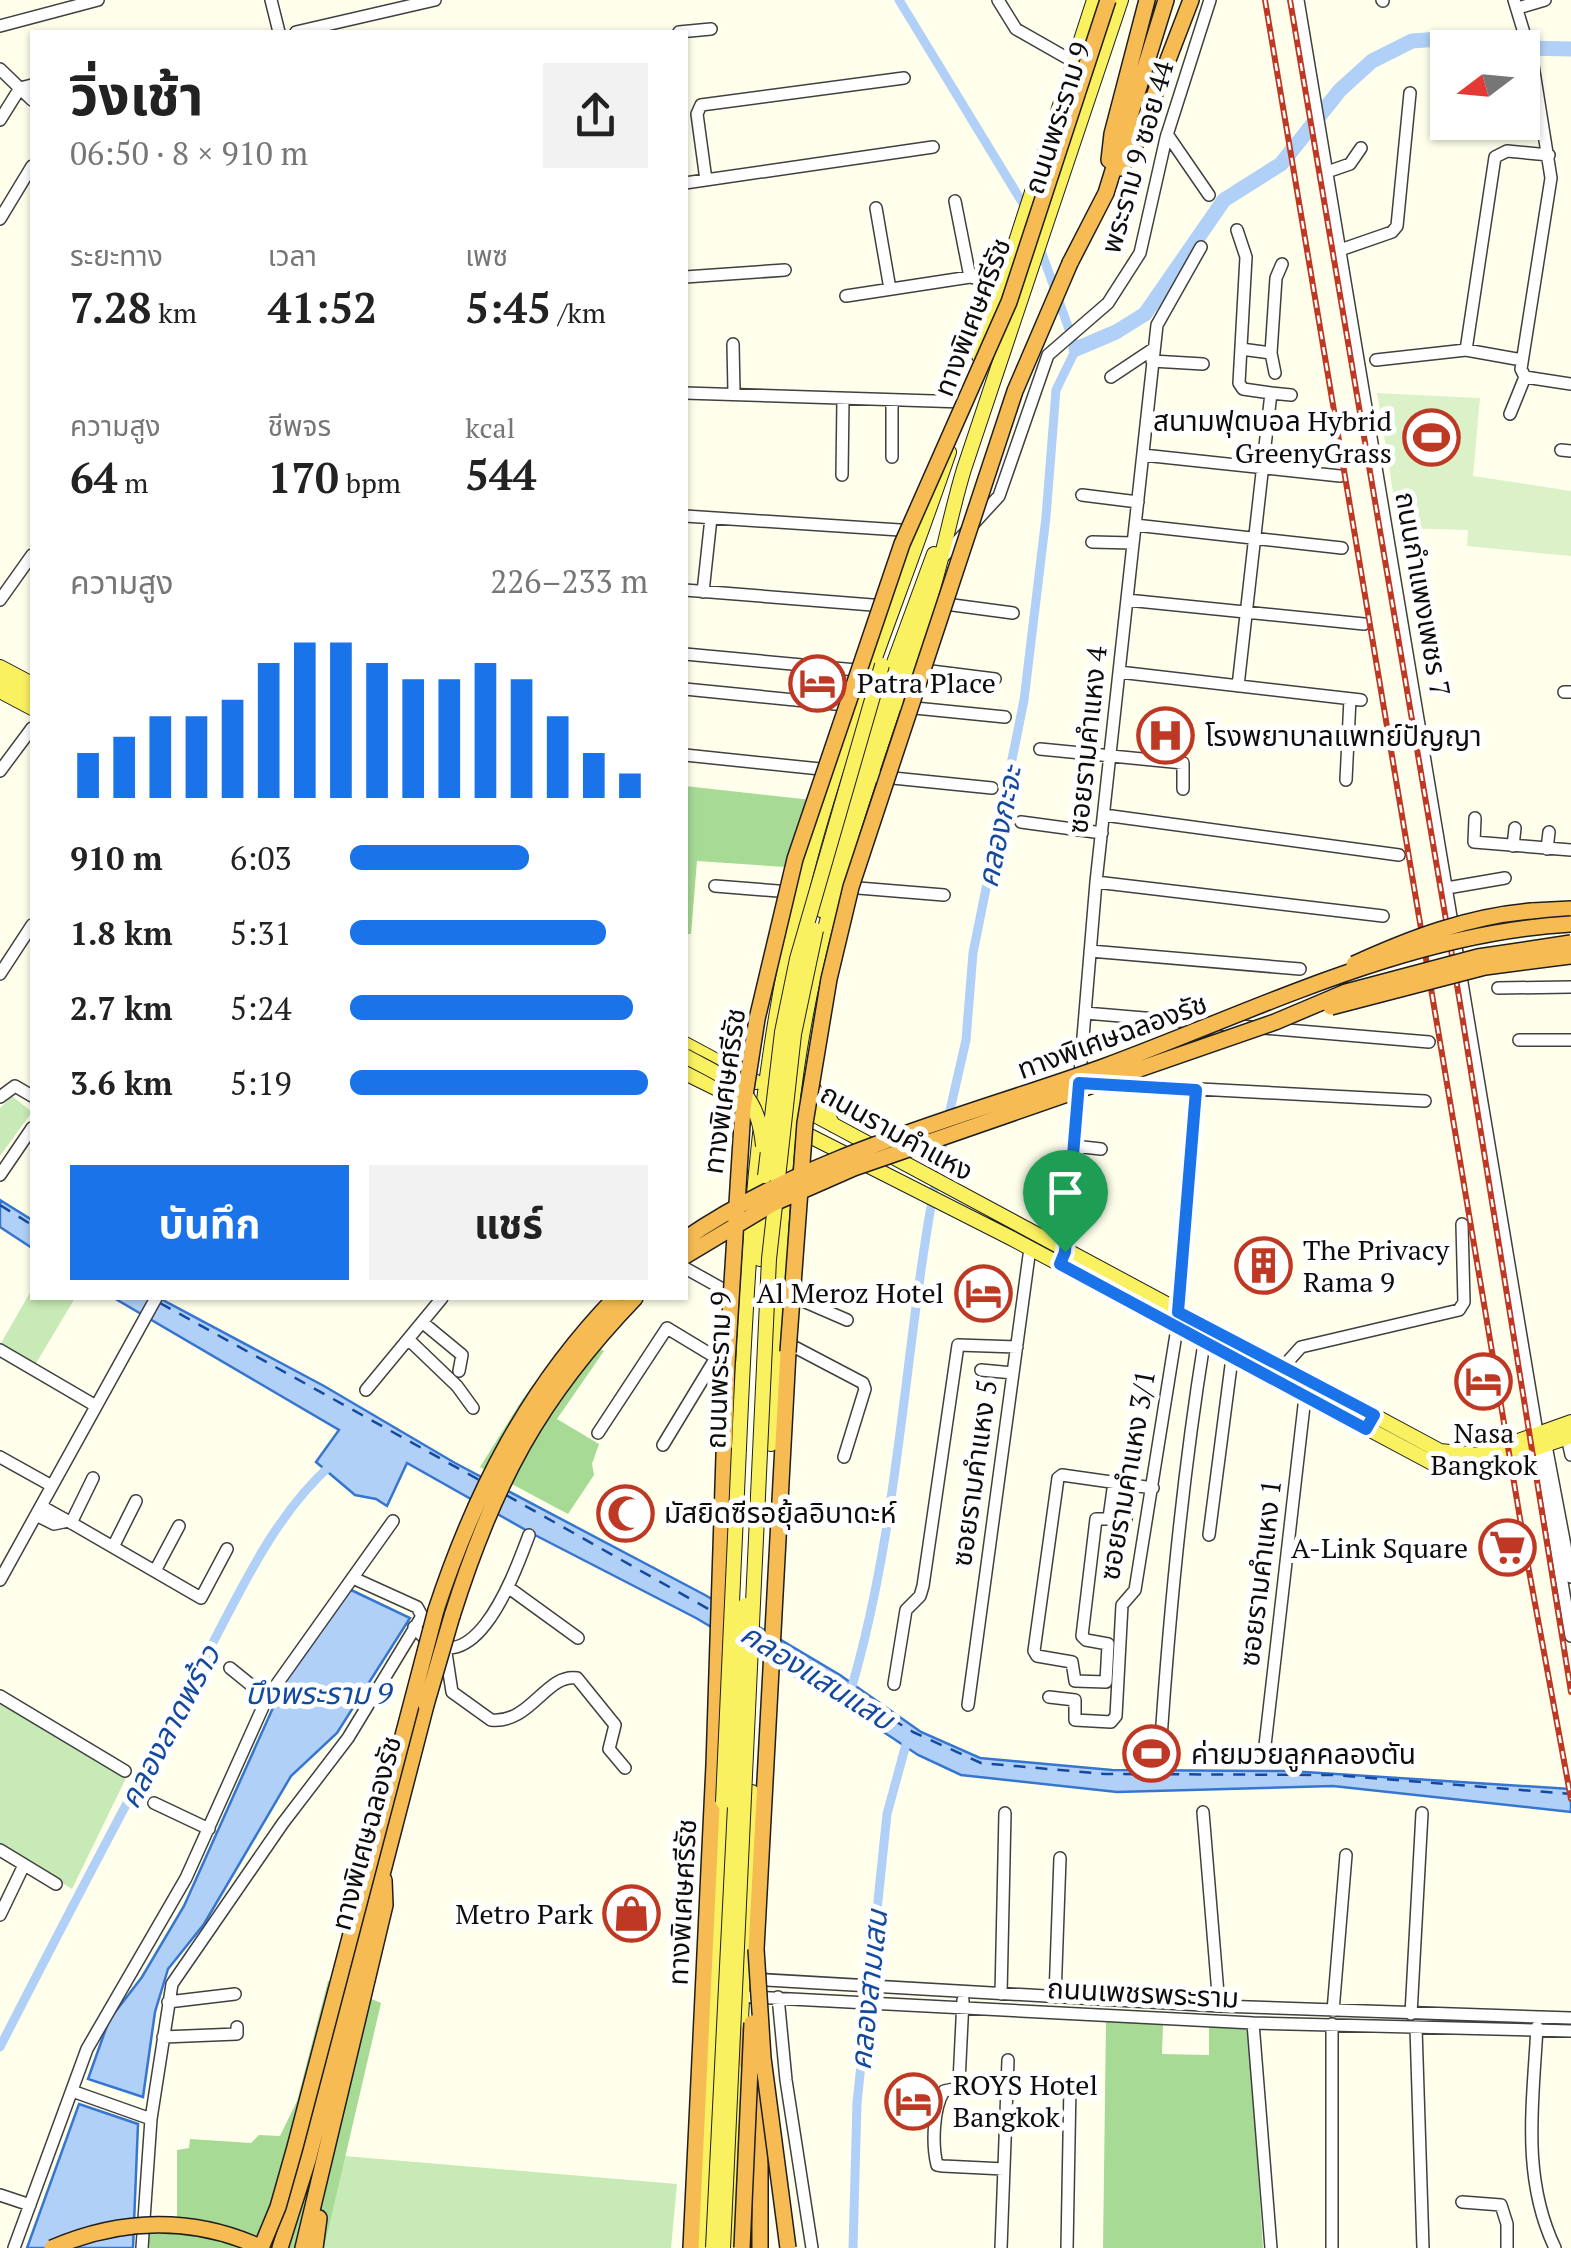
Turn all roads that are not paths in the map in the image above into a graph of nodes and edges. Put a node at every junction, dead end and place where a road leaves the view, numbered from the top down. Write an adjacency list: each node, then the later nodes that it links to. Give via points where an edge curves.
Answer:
1 (98, 0): 15 (street)
2 (270, 0): 17 (street)
3 (435, 0): 18 (street)
4 (998, 0): 20 (street, via 1016,29)
5 (1094, 0): 20 (main road, ถนนพระราม 9)
6 (1108, 0): 313 (highway, ทางพิเศษศรีรัช, bridge, via 1009,302 884,592 795,858 757,1020 730,1275)
7 (1121, 0): 24 (main road, ถนนพระราม 9)
8 (1147, 0): 35 (highway, via 1112,134)
9 (1166, 0): 35 (highway)
10 (1191, 0): 35 (highway, via 1136,143)
11 (1210, 0): 27 (street, พระราม 9 ซอย 44)
12 (1298, 0): 32 (street, ถนนกำแพงเพชร 7)
13 (1545, 0): 14 (street)
14 (1516, 4): 30 (street)
15 (0, 26)
16 (712, 29): 19 (street)
17 (278, 30)
18 (305, 30)
19 (688, 31)
20 (1072, 69): 24 (main road); 47 (main road, ถนนพระราม 9)
21 (0, 70): 23 (street)
22 (904, 78): 33 (street, via 701,105)
23 (26, 86): 26 (street)
24 (1094, 86): 81 (main road, ถนนพระราม 9)
25 (1410, 93): 42 (street, via 1396,226)
26 (0, 120)
27 (1167, 134): 36 (street); 87 (street, พระราม 9 ซอย 44, via 1140,254 1108,303 1043,363 994,505)
28 (933, 147): 33 (street)
29 (1361, 148): 32 (street, via 1350,164)
30 (1549, 155): 52 (street, via 1507,151 1496,157); 56 (street, via 1550,191)
31 (30, 169): 39 (street)
32 (1327, 172): 42 (street, ถนนกำแพงเพชร 7)
33 (706, 180): 34 (street)
34 (688, 183)
35 (1106, 194): 272 (highway, bridge, via 1015,391 868,830 826,995 796,1221)
36 (1209, 195)
37 (956, 201): 46 (street)
38 (876, 208): 48 (street)
39 (0, 219)
40 (1237, 230): 51 (street, via 1246,257 1238,288)
41 (1201, 247): 54 (street, ซอยรามคำแหง 4, via 1161,313)
42 (1340, 250): 136 (street, ถนนกำแพงเพชร 7)
43 (1282, 264): 53 (street)
44 (785, 270): 45 (street)
45 (688, 277)
46 (970, 278): 47 (street); 48 (street)
47 (1003, 283): 68 (main road, ถนนพระราม 9)
48 (890, 290): 49 (street)
49 (846, 296)
50 (733, 344): 62 (street)
51 (1240, 349): 53 (street); 64 (street, via 1240,387)
52 (1466, 350): 55 (street); 56 (street)
53 (1272, 353): 58 (street)
54 (1153, 355): 57 (street); 59 (street); 70 (street, ซอยรามคำแหง 4)
55 (1376, 360)
56 (1522, 360): 60 (street)
57 (1203, 364)
58 (1274, 373)
59 (1112, 378)
60 (1526, 378): 61 (street); 69 (street)
61 (1571, 384)
62 (734, 392): 63 (street); 66 (street)
63 (688, 393)
64 (1271, 393): 65 (street); 72 (street)
65 (1291, 394)
66 (843, 399): 67 (street); 73 (street)
67 (892, 400): 68 (street); 71 (street)
68 (964, 402): 79 (main road, ถนนพระราม 9)
69 (1510, 414)
70 (1143, 455): 72 (street); 76 (street, ซอยรามคำแหง 4)
71 (892, 458)
72 (1263, 466): 74 (street); 82 (street)
73 (842, 475)
74 (1340, 476)
75 (1082, 495): 76 (street)
76 (1138, 502): 80 (street, ซอยรามคำแหง 4)
77 (688, 516): 78 (street)
78 (711, 518): 79 (street); 89 (street)
79 (924, 525): 93 (main road, ถนนพระราม 9); 99 (main road, ถนนพระราม 9)
80 (1135, 525): 82 (street); 84 (street, ซอยรามคำแหง 4)
81 (943, 536): 87 (main road, ถนนพระราม 9); 99 (main road, ถนนพระราม 9)
82 (1255, 538): 85 (street); 95 (street)
83 (1092, 542): 84 (street)
84 (1133, 542): 91 (street, ซอยรามคำแหง 4)
85 (1342, 548)
86 (30, 557): 90 (street)
87 (938, 563): 92 (main road, ถนนพระราม 9)
88 (688, 590): 89 (street)
89 (702, 592): 93 (street)
90 (0, 600)
91 (1127, 600): 95 (street); 100 (street, ซอยรามคำแหง 4)
92 (929, 602): 94 (street); 99 (main road, ถนนพระราม 9)
93 (893, 607): 99 (main road, ถนนพระราม 9)
94 (1014, 612)
95 (1246, 612): 96 (street); 104 (street)
96 (1364, 624)
97 (688, 654): 99 (street)
98 (0, 667): 103 (main road)
99 (888, 668): 101 (street); 108 (main road, ถนนพระราม 9); 109 (main road, ถนนพระราม 9); 180 (main road, ถนนพระราม 9, bridge, via 797,958); 316 (main road, ถนนพระราม 9, bridge, via 808,961 775,1182)
100 (1118, 672): 104 (street); 115 (street, ซอยรามคำแหง 4)
101 (995, 679)
102 (0, 680): 107 (main road)
103 (30, 683)
104 (1238, 686): 119 (street, via 1356,699)
105 (688, 689): 108 (street)
106 (0, 691): 110 (main road)
107 (30, 697)
108 (859, 706): 116 (main road, ถนนพระราม 9)
109 (894, 706): 111 (street); 118 (main road, ถนนพระราม 9)
110 (30, 707)
111 (1005, 716)
112 (30, 731): 117 (street)
113 (1040, 748): 115 (street)
114 (688, 755): 116 (street)
115 (1110, 756): 121 (street, via 1182,764); 122 (street, ซอยรามคำแหง 4)
116 (838, 771): 137 (main road, ถนนพระราม 9)
117 (0, 772)
118 (872, 776): 120 (street); 135 (main road, ถนนพระราม 9)
119 (1346, 780)
120 (992, 788)
121 (1183, 789)
122 (1104, 816): 127 (street, ซอยรามคำแหง 4); 131 (street)
123 (1475, 818): 128 (street, via 1473,841)
124 (1020, 822): 127 (street)
125 (1514, 828): 128 (street)
126 (1549, 832): 129 (street)
127 (1102, 833): 133 (street, ซอยรามคำแหง 4)
128 (1513, 846): 129 (street)
129 (1547, 849): 130 (street)
130 (1571, 850)
131 (1399, 856)
132 (1505, 878): 136 (street)
133 (1096, 882): 140 (street); 146 (street, ซอยรามคำแหง 4)
134 (715, 886): 137 (street)
135 (837, 887): 138 (street); 142 (main road, ถนนพระราม 9)
136 (1447, 888): 218 (street, ถนนกำแพงเพชร 7)
137 (801, 892): 141 (main road, ถนนพระราม 9)
138 (944, 895)
139 (1571, 909): 152 (highway, bridge, via 1474,919)
140 (1384, 916)
141 (794, 924): 142 (main road, via 813,932); 155 (main road, ถนนพระราม 9)
142 (826, 924): 156 (main road, ถนนพระราม 9)
143 (1571, 924): 152 (highway, ทางพิเศษฉลองรัช, bridge, via 1475,935)
144 (30, 928): 149 (street)
145 (1571, 943): 154 (highway, ทางพิเศษฉลองรัช, bridge, via 1408,974)
146 (1090, 951): 148 (street); 153 (street, ซอยรามคำแหง 4)
147 (1571, 956): 154 (highway, bridge, via 1485,966)
148 (1300, 969)
149 (0, 974)
150 (1571, 986): 151 (street)
151 (1498, 988)
152 (1295, 990): 185 (highway, ทางพิเศษฉลองรัช, bridge, via 1200,1032 848,1157 771,1189)
153 (1085, 1012): 159 (street); 164 (street, ซอยรามคำแหง 4)
154 (1276, 1022): 187 (highway, ทางพิเศษฉลองรัช, bridge, via 854,1168 772,1204)
155 (774, 1027): 162 (main road, via 755,1053); 165 (main road, ถนนพระราม 9)
156 (802, 1038): 171 (main road, ถนนพระราม 9); 173 (main road, via 810,1084)
157 (1519, 1040): 158 (street)
158 (1571, 1040)
159 (1429, 1042)
160 (688, 1046): 162 (main road, ถนนรามคำแหง)
161 (688, 1058): 180 (main road, bridge, via 748,1095 761,1125)
162 (727, 1067): 165 (main road, ถนนรามคำแหง)
163 (688, 1074): 166 (main road, ถนนรามคำแหง)
164 (1079, 1083): 167 (street); 177 (street, ซอยรามคำแหง 4)
165 (764, 1086): 171 (main road, ถนนรามคำแหง); 172 (main road, ถนนพระราม 9)
166 (714, 1088): 172 (main road, ถนนรามคำแหง); 180 (main road, via 734,1106)
167 (1196, 1090): 170 (street); 197 (street, ซอยรามคำแหง 3/1)
168 (30, 1095): 169 (street, via 15,1086)
169 (0, 1098)
170 (1425, 1101)
171 (793, 1103): 173 (main road, ถนนรามคำแหง); 174 (main road, ถนนพระราม 9)
172 (761, 1111): 174 (main road, ถนนรามคำแหง); 180 (main road, ถนนพระราม 9)
173 (833, 1126): 181 (main road, ถนนรามคำแหง)
174 (791, 1127): 176 (main road, ถนนรามคำแหง); 179 (main road, ถนนพระราม 9)
175 (30, 1131): 182 (street)
176 (826, 1144): 179 (main road, via 807,1145); 181 (main road, ถนนรามคำแหง)
177 (1074, 1146): 178 (street); 188 (street, ซอยรามคำแหง 4)
178 (1101, 1149)
179 (788, 1158): 190 (main road, ถนนพระราม 9)
180 (759, 1173): 195 (main road, ถนนพระราม 9); 315 (main road, ถนนพระราม 9, bridge)
181 (902, 1173): 183 (main road, ถนนรามคำแหง)
182 (0, 1175)
183 (958, 1204): 186 (main road, ถนนรามคำแหง); 188 (main road, ถนนรามคำแหง)
184 (1462, 1224): 207 (street, via 1460,1310 1301,1347)
185 (688, 1238)
186 (1030, 1248): 188 (main road, ถนนรามคำแหง); 203 (street, ซอยรามคำแหง 5)
187 (688, 1254)
188 (1062, 1258): 197 (main road, ถนนรามคำแหง)
189 (688, 1270): 195 (street)
190 (779, 1291): 196 (street); 199 (main road, ถนนพระราม 9)
191 (155, 1300): 213 (street)
192 (440, 1300): 198 (street)
193 (613, 1300): 309 (highway, ทางพิเศษฉลองรัช, bridge, via 525,1408 462,1531)
194 (632, 1300): 268 (highway, ทางพิเศษฉลองรัช, bridge, via 538,1414 490,1508 452,1616)
195 (746, 1302): 201 (main road, ถนนพระราม 9)
196 (847, 1320)
197 (1178, 1320): 202 (main road, ถนนรามคำแหง); 207 (main road, ถนนรามคำแหง); 227 (street, ซอยรามคำแหง 3/1)
198 (422, 1322): 200 (street); 209 (street, via 462,1355)
199 (776, 1337): 222 (street, via 863,1383); 265 (main road, ถนนพระราม 9)
200 (408, 1339): 211 (street); 214 (street)
201 (744, 1342): 205 (street, via 723,1346); 264 (main road, ถนนพระราม 9, bridge)
202 (1204, 1344): 206 (main road, ถนนรามคำแหง); 254 (street, via 1185,1463)
203 (1017, 1346): 210 (street, ซอยรามคำแหง 5); 249 (street, via 958,1345 923,1586 906,1610)
204 (0, 1350): 213 (street)
205 (714, 1357): 217 (street, via 667,1328); 219 (street)
206 (1232, 1358): 212 (main road, ถนนรามคำแหง); 234 (street)
207 (1283, 1367): 215 (main road, ถนนรามคำแหง)
208 (980, 1370): 210 (street)
209 (459, 1371)
210 (1013, 1373): 253 (street, ซอยรามคำแหง 5)
211 (366, 1390)
212 (1305, 1397): 215 (main road, ถนนรามคำแหง); 255 (street, ซอยรามคำแหง 1)
213 (96, 1406): 226 (street)
214 (473, 1408)
215 (1370, 1422): 218 (main road, ถนนรามคำแหง, via 1456,1456)
216 (1570, 1432): 218 (main road, ถนนรามคำแหง); 220 (street)
217 (598, 1433)
218 (1543, 1442): 240 (street, ถนนกำแพงเพชร 7); 245 (street, ถนนกำแพงเพชร 7)
219 (663, 1445)
220 (1571, 1455)
221 (0, 1457): 226 (street)
222 (844, 1457)
223 (94, 1478): 232 (street)
224 (1114, 1482): 225 (street); 230 (street); 230 (street, via 1060,1476 1034,1650 1072,1662 1074,1681 1106,1682 1108,1644 1082,1636 1096,1519)
225 (1131, 1485): 227 (street); 230 (street, via 1126,1519)
226 (52, 1486): 229 (street)
227 (1153, 1488): 251 (street, ซอยรามคำแหง 3/1, via 1135,1590 1122,1604 1116,1716 1111,1722 1075,1720 1074,1700)
228 (136, 1501): 236 (street)
229 (39, 1511): 232 (street); 238 (street)
230 (1109, 1518)
231 (393, 1521): 241 (street)
232 (70, 1522): 236 (street)
233 (179, 1526): 239 (street)
234 (1210, 1534)
235 (530, 1535): 243 (street)
236 (113, 1547): 239 (street)
237 (228, 1549): 239 (street, via 202,1598)
238 (4, 1565): 242 (street)
239 (155, 1571)
240 (1571, 1577)
241 (354, 1578): 244 (street, via 420,1610); 252 (street)
242 (0, 1580)
243 (509, 1588): 246 (street); 247 (street, via 486,1624)
244 (414, 1627): 247 (street, via 430,1643); 281 (street, via 348,1738 172,1984)
245 (1571, 1636)
246 (578, 1638)
247 (445, 1646): 256 (street, via 452,1692 490,1720 518,1716 563,1678 577,1678 616,1725 608,1749)
248 (230, 1668): 252 (street)
249 (894, 1684)
250 (0, 1696): 257 (street)
251 (1049, 1697)
252 (267, 1698): 262 (street)
253 (968, 1705)
254 (1160, 1754)
255 (1264, 1754)
256 (625, 1768)
257 (125, 1771)
258 (154, 1803): 262 (street)
259 (1203, 1812): 283 (street)
260 (1005, 1813): 277 (street)
261 (1422, 1813): 285 (street)
262 (209, 1829): 297 (street, via 87,2049)
263 (0, 1850): 269 (street)
264 (720, 1850): 265 (main road, via 713,1812 720,1680 724,1671 746,1666 763,1684 758,1811); 273 (main road, ถนนพระราม 9)
265 (749, 1853): 274 (main road, ถนนพระราม 9)
266 (1346, 1855): 286 (street)
267 (1060, 1858): 280 (street)
268 (384, 1861): 299 (highway, via 385,1906); 310 (highway, ทางพิเศษฉลองรัช)
269 (24, 1865): 270 (street); 271 (street)
270 (56, 1884)
271 (0, 1915)
272 (756, 1948): 317 (highway, bridge); 319 (highway, bridge)
273 (714, 1978): 274 (street, ถนนเพชรพระราม); 278 (main road, ถนนพระราม 9)
274 (743, 1978): 275 (street, ถนนเพชรพระราม); 282 (main road, ถนนพระราม 9)
275 (964, 1992): 277 (street, ถนนเพชรพระราม); 284 (street)
276 (235, 1994): 281 (street)
277 (1002, 1994): 280 (street, ถนนเพชรพระราม)
278 (713, 1996): 282 (street); 314 (main road, ถนนพระราม 9)
279 (772, 1997): 282 (main road); 284 (street, ถนนเพชรพระราม); 301 (street)
280 (1054, 1997): 283 (street, ถนนเพชรพระราม)
281 (168, 2002): 294 (street)
282 (742, 2004): 293 (main road, ถนนพระราม 9)
283 (1219, 2006): 286 (street, ถนนเพชรพระราม)
284 (963, 2008): 288 (street, ถนนเพชรพระราม); 302 (street, via 958,2088 938,2100 937,2165)
285 (1411, 2014): 286 (street, ถนนเพชรพระราม); 289 (street, ถนนเพชรพระราม)
286 (1332, 2017): 288 (street, ถนนเพชรพระราม); 291 (street, ถนนเพชรพระราม); 324 (street)
287 (1571, 2018): 289 (street, ถนนเพชรพระราม)
288 (1253, 2023): 323 (street)
289 (1537, 2024): 291 (street, ถนนเพชรพระราม); 292 (street, ถนนเพชรพระราม); 327 (street, via 1531,2172)
290 (236, 2027): 294 (street, via 236,2034)
291 (1416, 2028): 325 (street)
292 (1571, 2031)
293 (741, 2034): 300 (highway); 316 (main road, ถนนพระราม 9)
294 (163, 2037): 298 (street)
295 (1008, 2060): 302 (street)
296 (1070, 2085): 322 (street)
297 (72, 2091): 298 (street); 305 (street)
298 (152, 2119): 308 (street)
299 (328, 2150): 311 (highway); 312 (highway)
300 (760, 2151): 301 (street); 318 (highway)
301 (799, 2151): 320 (street)
302 (1004, 2170): 321 (street)
303 (0, 2195): 305 (street)
304 (1462, 2202): 326 (street, via 1501,2205)
305 (30, 2205): 306 (street)
306 (14, 2248)
307 (52, 2248): 309 (highway, bridge, via 152,2223 200,2227)
308 (142, 2248)
309 (262, 2248)
310 (280, 2248)
311 (303, 2248)
312 (315, 2248)
313 (691, 2248)
314 (701, 2248)
315 (713, 2248)
316 (727, 2248)
317 (742, 2248)
318 (760, 2248)
319 (788, 2248)
320 (812, 2248)
321 (1001, 2248)
322 (1067, 2248)
323 (1271, 2248)
324 (1332, 2248)
325 (1423, 2248)
326 (1507, 2248)
327 (1555, 2248)

